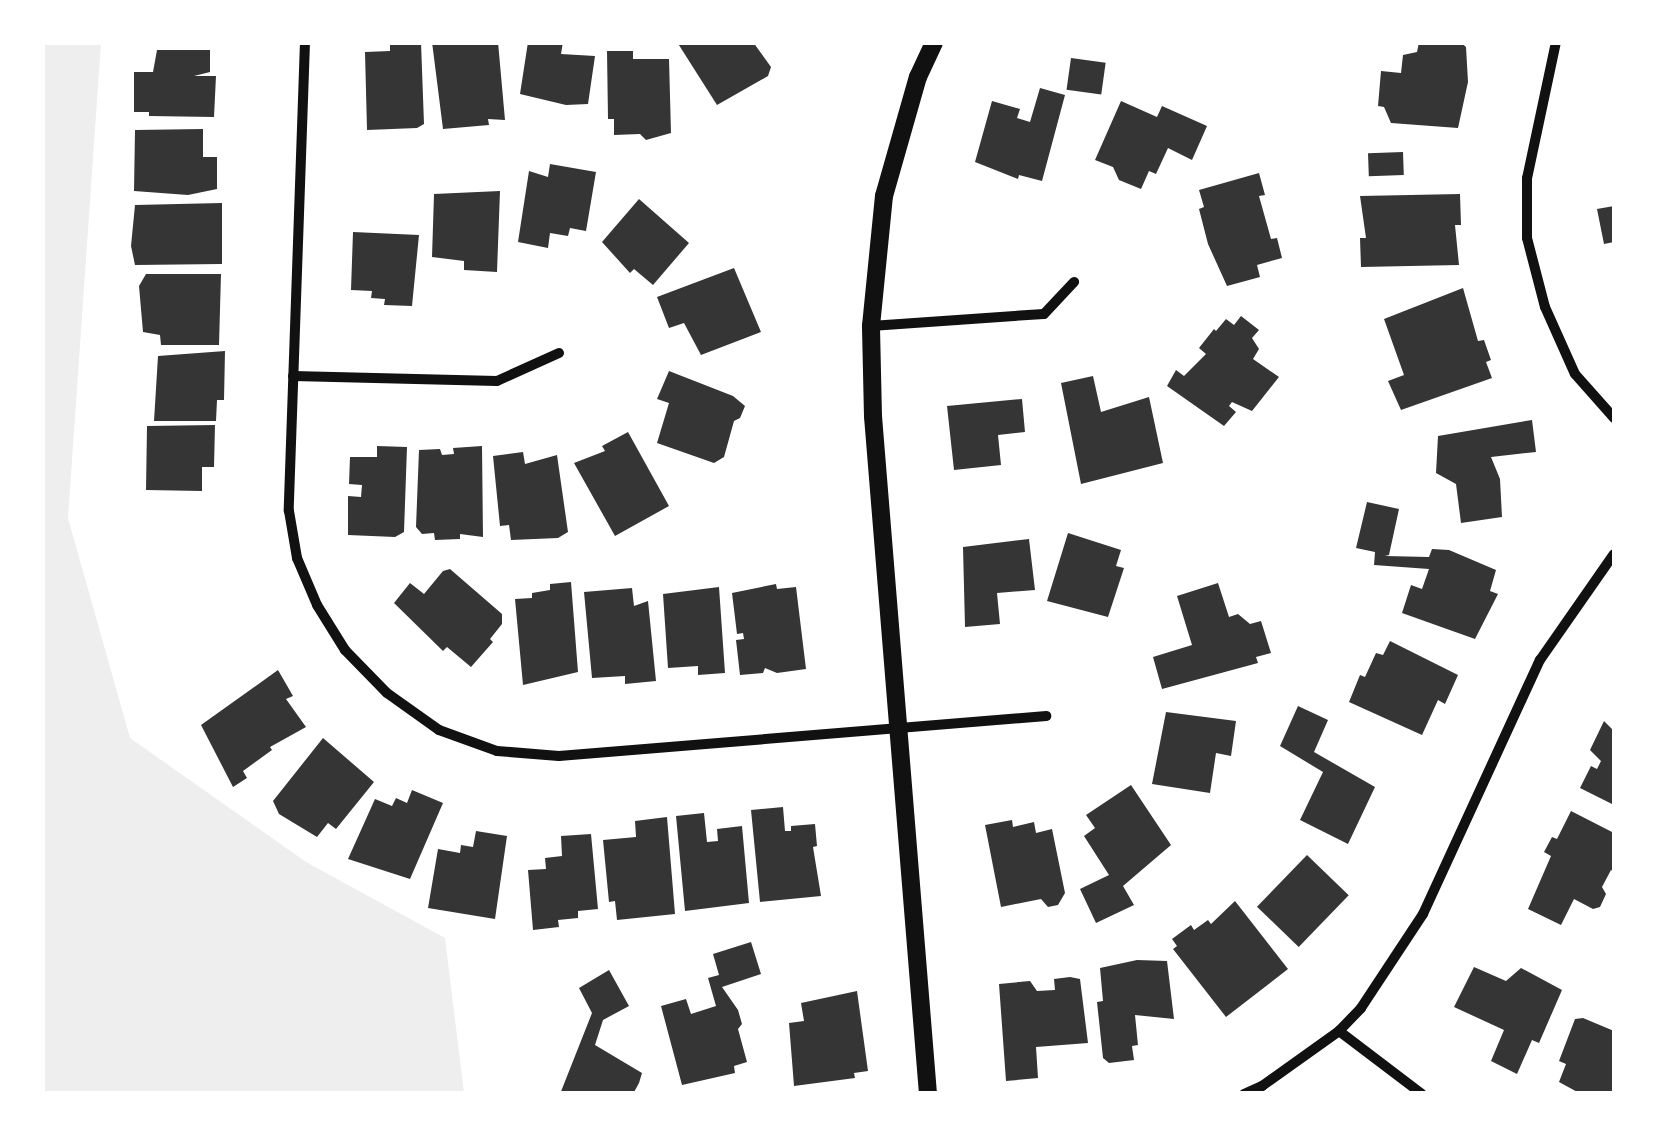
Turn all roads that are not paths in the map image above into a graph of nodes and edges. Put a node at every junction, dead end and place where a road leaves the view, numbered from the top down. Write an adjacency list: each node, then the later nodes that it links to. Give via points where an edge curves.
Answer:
1 (305, 42): 7 (street)
2 (934, 42): 5 (street, via 884,196)
3 (1556, 42): 8 (street, via 1527,178 1527,238 1544,307 1575,374)
4 (1074, 282): 5 (street, via 1044,314)
5 (872, 326): 11 (street, via 873,416)
6 (559, 353): 7 (street, via 497,381)
7 (293, 376): 11 (street, via 289,511 296,558 345,650 439,730 497,751 559,756)
8 (1614, 418)
9 (1614, 554): 12 (street, via 1540,660 1423,914)
10 (1046, 716): 11 (street)
11 (900, 726): 13 (street)
12 (1339, 1032): 14 (street); 15 (street)
13 (928, 1094)
14 (1244, 1094)
15 (1422, 1094)

